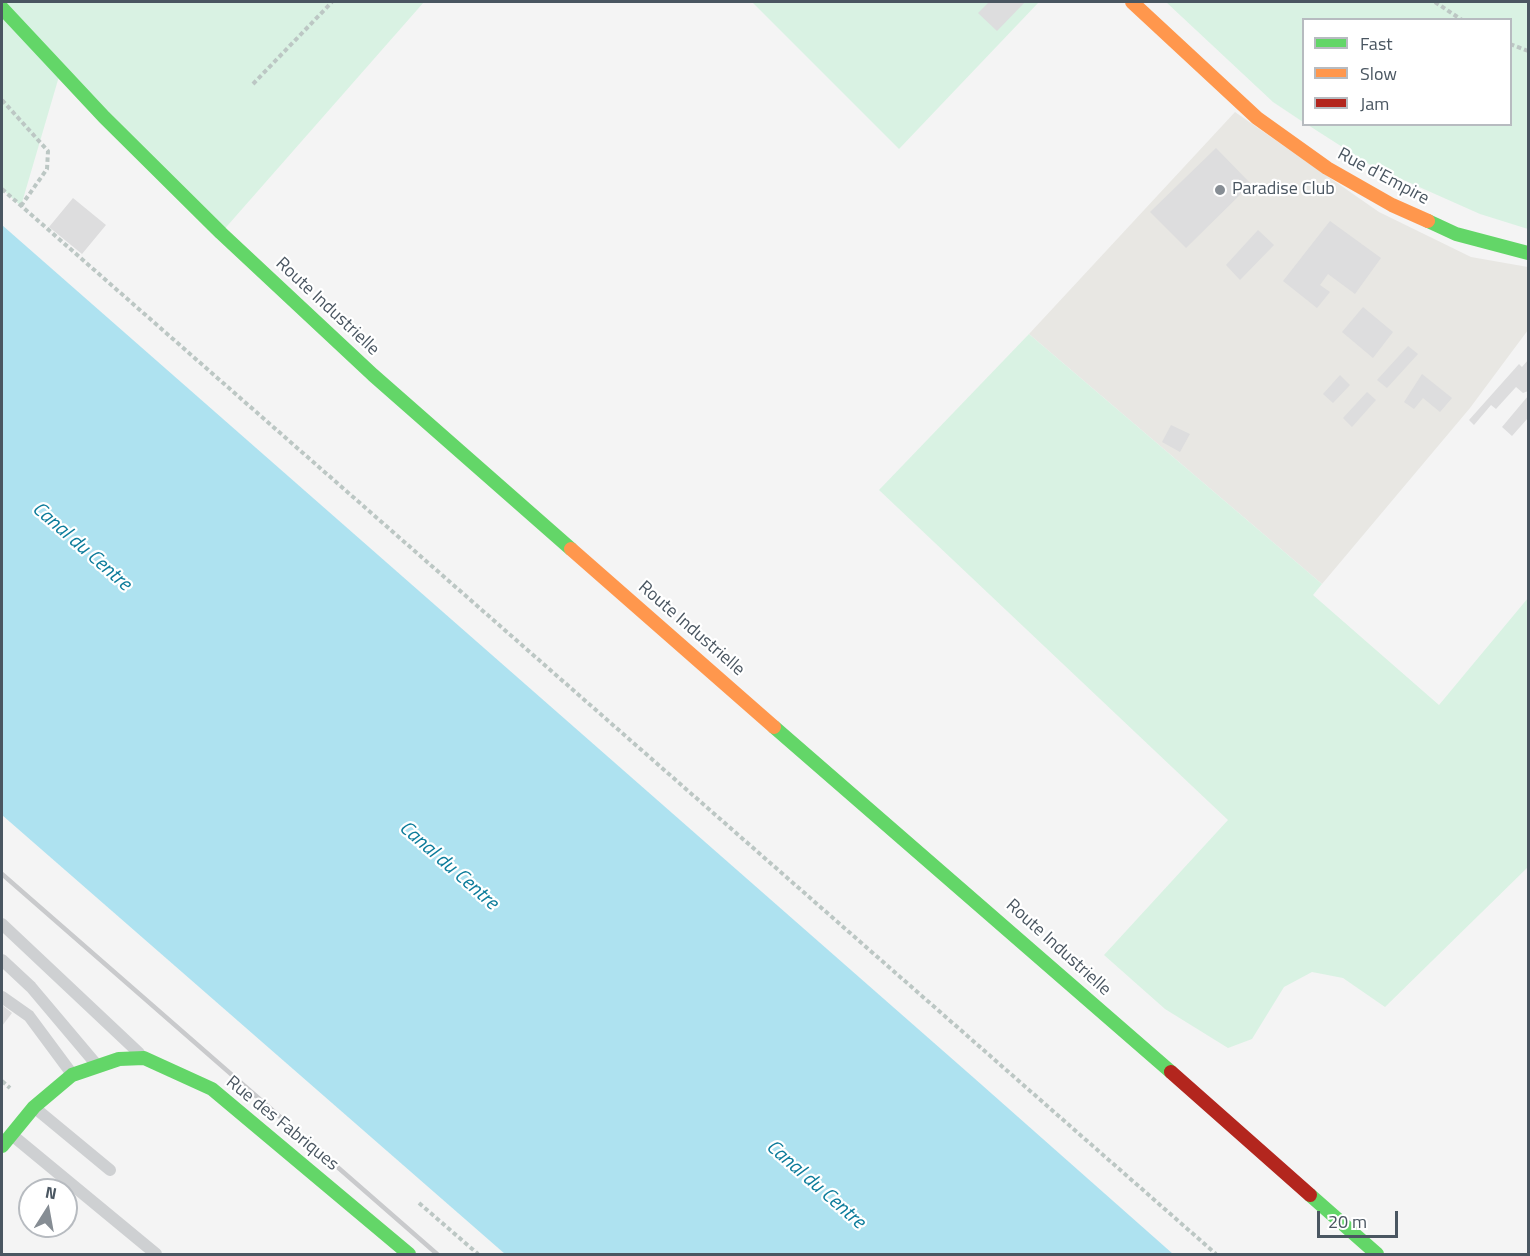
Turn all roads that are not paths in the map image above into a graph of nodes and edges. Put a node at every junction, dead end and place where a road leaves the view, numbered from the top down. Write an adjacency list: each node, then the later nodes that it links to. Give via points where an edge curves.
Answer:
1 (1132, 2): 3 (main road, Rue d'Empire, via 1257,117 1327,168 1392,205 1456,234)
2 (2, 8): 15 (main road, Route Industrielle, via 204,217 373,375)
3 (1528, 253)
4 (2, 924): 7 (lane)
5 (2, 960): 8 (lane, via 31,987)
6 (2, 997): 9 (lane, via 29,1016)
7 (144, 1059): 8 (main road, Rue des Fabriques, via 118,1059); 14 (main road, Rue des Fabriques, via 212,1089)
8 (97, 1065): 9 (main road, Rue des Fabriques)
9 (72, 1075): 10 (main road, Rue des Fabriques)
10 (34, 1107): 11 (main road, Rue des Fabriques); 12 (lane)
11 (6, 1140): 13 (lane)
12 (110, 1170)
13 (156, 1254)
14 (409, 1254)
15 (1377, 1254)

